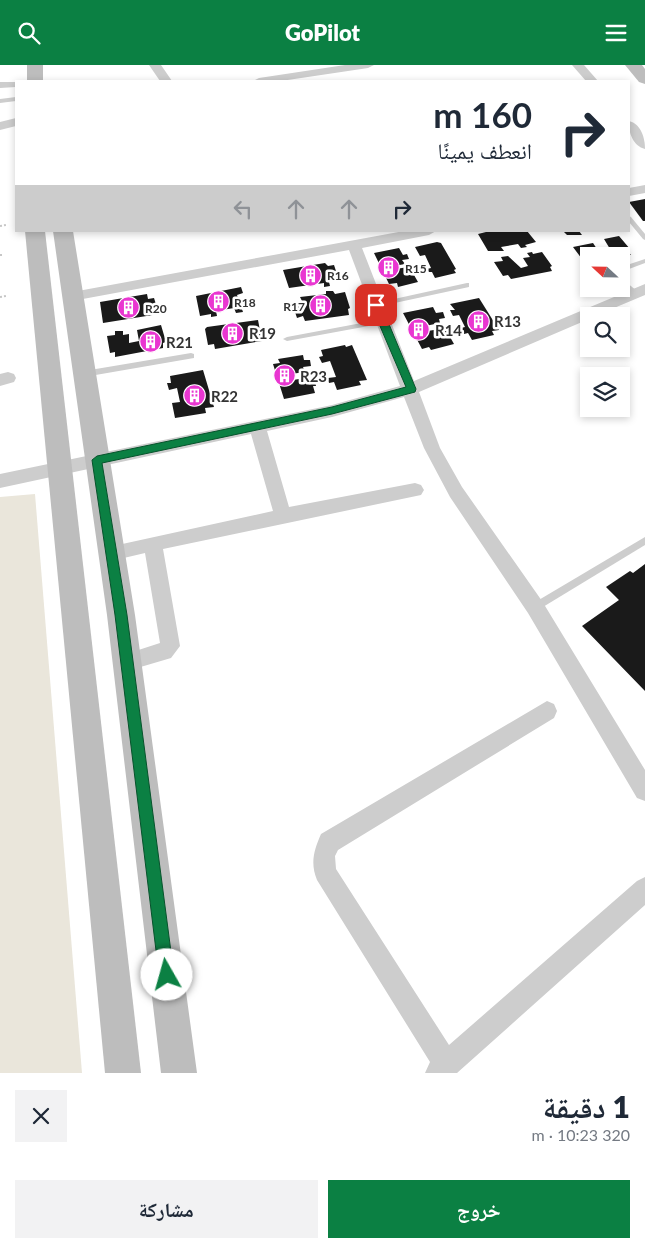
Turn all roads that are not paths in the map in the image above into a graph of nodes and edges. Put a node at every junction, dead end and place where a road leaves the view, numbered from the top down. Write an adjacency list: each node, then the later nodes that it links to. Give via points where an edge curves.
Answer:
1 (35, 65): 8 (street)
2 (155, 65): 9 (street)
3 (578, 65): 10 (street)
4 (633, 65): 7 (street)
5 (360, 66): 6 (street)
6 (261, 77)
7 (645, 79)
8 (35, 80)
9 (165, 80)
10 (591, 80)
11 (15, 84): 12 (street)
12 (0, 85)
13 (15, 99): 14 (lane)
14 (0, 101)
15 (15, 123): 16 (street)
16 (0, 126)
17 (630, 126): 18 (street)
18 (645, 145)
19 (645, 189): 20 (street)
20 (630, 192)
21 (630, 219): 25 (lane)
22 (34, 232): 40 (street)
23 (63, 232): 31 (street)
24 (424, 232): 26 (street)
25 (645, 239)
26 (354, 246): 31 (street); 32 (street)
27 (645, 261): 28 (lane)
28 (630, 267)
29 (467, 285): 32 (lane)
30 (640, 291): 37 (street)
31 (72, 296): 36 (street)
32 (376, 305): 33 (street)
33 (383, 321): 34 (lane); 37 (street)
34 (287, 339)
35 (191, 356): 36 (lane)
36 (84, 375): 39 (street)
37 (411, 389): 38 (street); 47 (street, via 432,448 456,492)
38 (257, 427): 39 (street); 43 (street)
39 (97, 460): 40 (street); 46 (street)
40 (62, 469): 41 (street); 53 (street)
41 (0, 481)
42 (416, 490): 43 (street)
43 (283, 516): 45 (street)
44 (645, 541): 47 (lane)
45 (153, 544): 46 (street); 48 (street, via 170,646 164,652)
46 (111, 553): 48 (street)
47 (535, 607): 50 (street)
48 (127, 662): 54 (street)
49 (548, 711): 52 (street, via 329,842 324,856 325,872)
50 (645, 790)
51 (645, 889): 52 (street)
52 (442, 1069)
53 (123, 1073)
54 (179, 1073)

